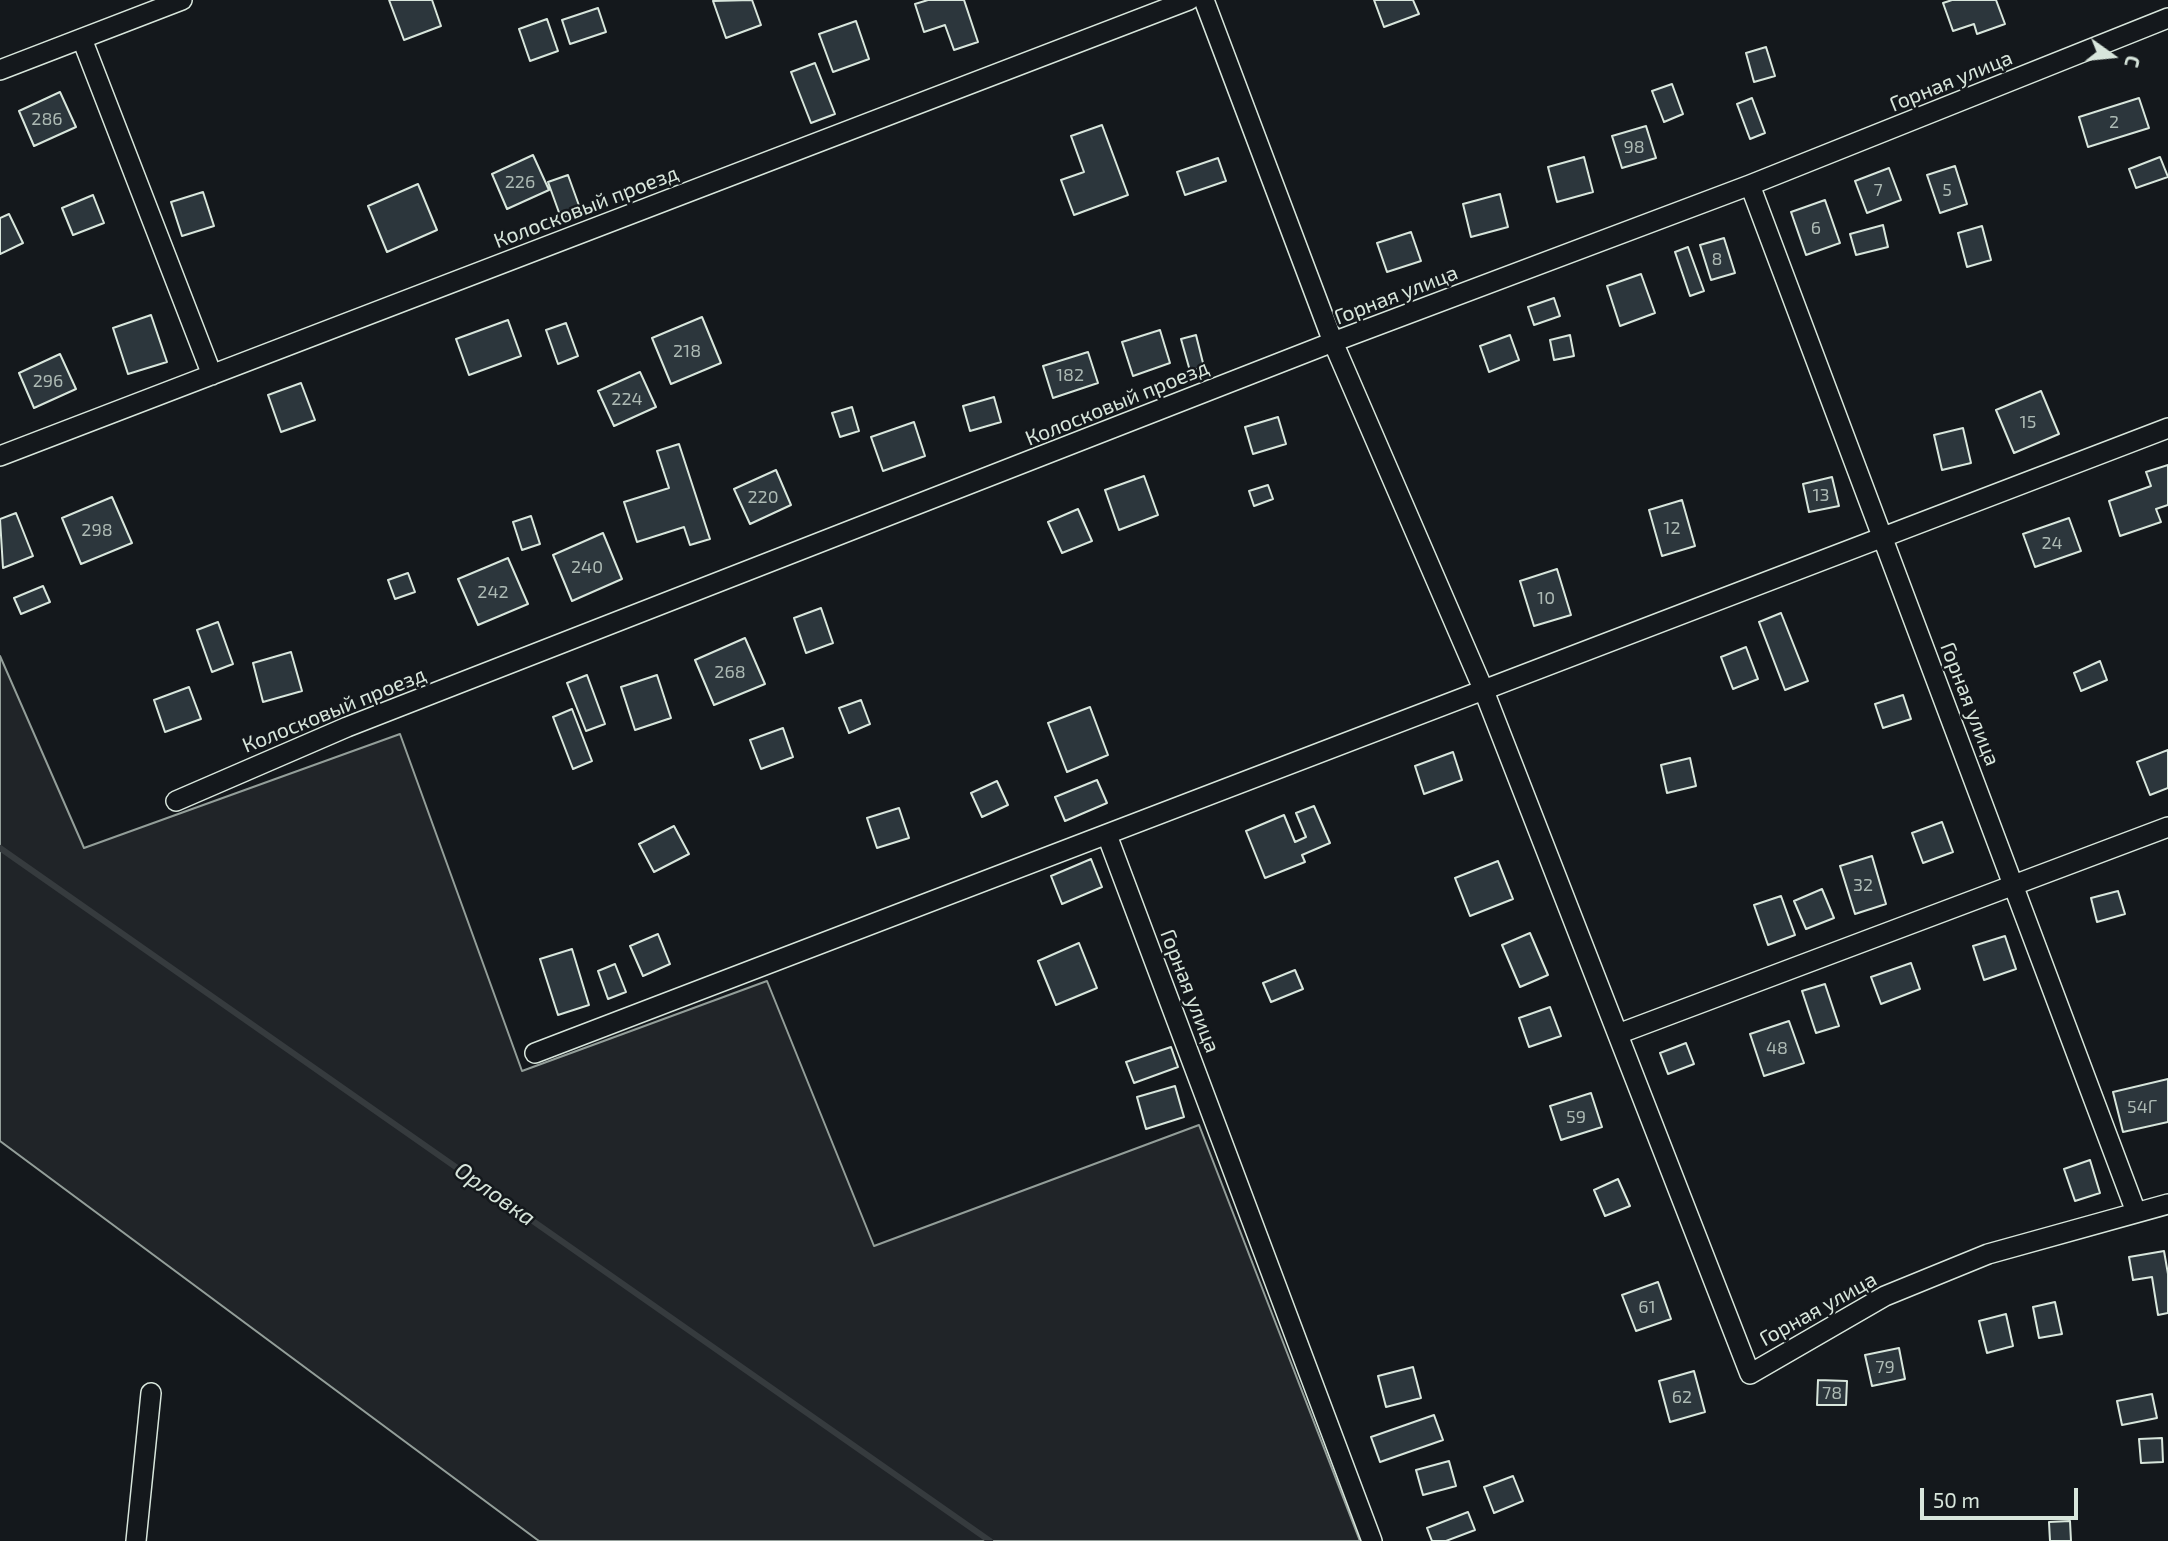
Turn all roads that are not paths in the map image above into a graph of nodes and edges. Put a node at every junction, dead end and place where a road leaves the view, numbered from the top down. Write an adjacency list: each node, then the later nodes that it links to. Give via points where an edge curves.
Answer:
1 (182, 0): 5 (street)
2 (1189, 0): 9 (street, Колосковый проезд)
3 (1204, 0): 8 (street)
4 (2168, 18): 7 (street, Горная улица)
5 (82, 40): 6 (street); 9 (street)
6 (0, 70)
7 (1750, 186): 8 (street, Горная улица); 12 (street, Горная улица)
8 (1333, 342): 13 (street, Горная улица); 14 (street, Колосковый проезд, via 360,722)
9 (212, 375): 11 (street, Колосковый проезд)
10 (2168, 428): 12 (street)
11 (0, 456)
12 (1883, 539): 13 (street); 17 (street, Горная улица)
13 (1484, 691): 16 (street); 18 (street, Горная улица)
14 (176, 801)
15 (2168, 827): 17 (street)
16 (1107, 835): 19 (street); 24 (street, Горная улица)
17 (2014, 885): 18 (street); 21 (street, Горная улица)
18 (1618, 1034): 21 (street, Горная улица, via 1750,1374 1885,1296 1988,1254)
19 (536, 1053)
20 (2167, 1206): 21 (street, Горная улица)
21 (2136, 1212)
22 (151, 1393): 23 (street)
23 (136, 1541)
24 (1372, 1541)

